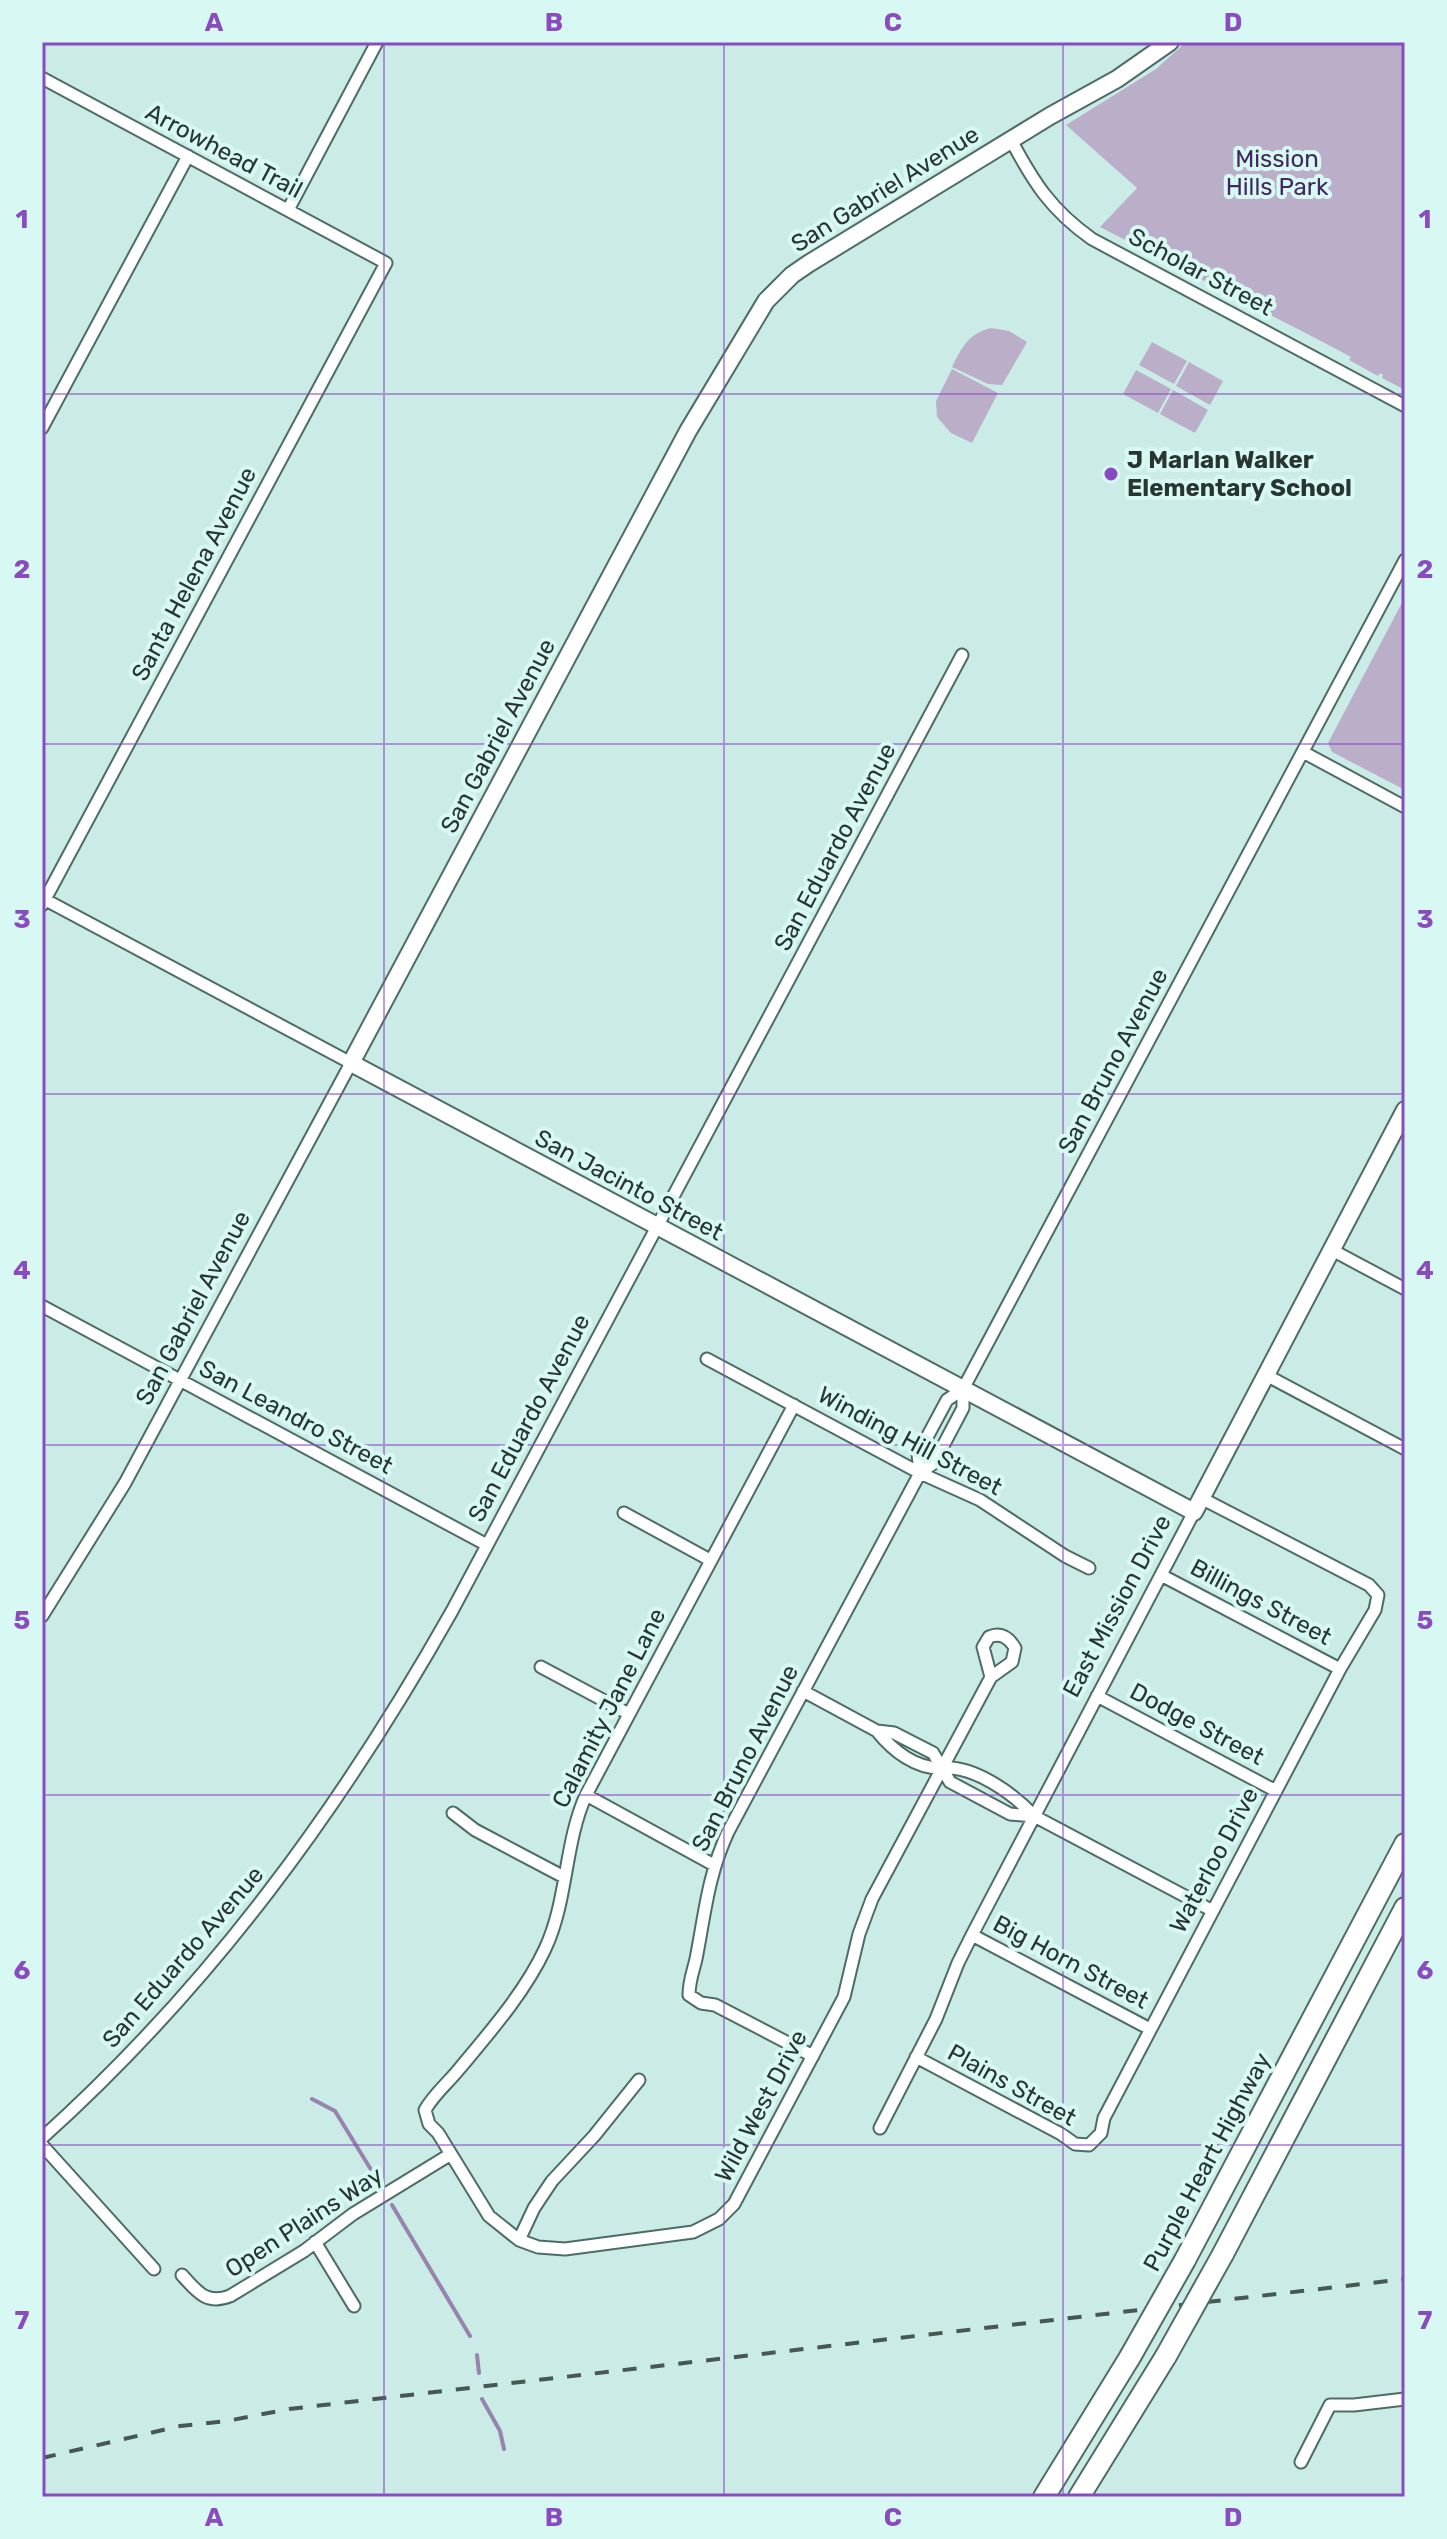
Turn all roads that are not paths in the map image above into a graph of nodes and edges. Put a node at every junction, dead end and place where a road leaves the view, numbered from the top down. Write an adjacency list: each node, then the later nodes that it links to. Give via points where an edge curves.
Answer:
1 (377, 42): 6 (street)
2 (1170, 42): 4 (street, San Gabriel Avenue)
3 (42, 78): 5 (street, Arrowhead Trail)
4 (1011, 140): 8 (street, Scholar Street, via 1048,203 1092,239); 15 (street, San Gabriel Avenue, via 808,264 766,301 688,431)
5 (188, 156): 6 (street, Arrowhead Trail); 9 (street)
6 (288, 210): 7 (street, Arrowhead Trail)
7 (386, 263): 14 (street, Santa Helena Avenue)
8 (1405, 406)
9 (42, 428)
10 (1405, 560): 12 (street)
11 (962, 655): 17 (street, San Eduardo Avenue)
12 (1303, 752): 13 (street); 24 (street, San Bruno Avenue)
13 (1405, 807)
14 (43, 901): 15 (street, San Jacinto Street)
15 (351, 1063): 17 (street, San Jacinto Street); 23 (street, San Gabriel Avenue)
16 (1402, 1121): 18 (street, East Mission Drive)
17 (656, 1227): 24 (street, San Jacinto Street); 30 (street, San Eduardo Avenue)
18 (1332, 1250): 19 (street); 22 (street, East Mission Drive)
19 (1405, 1289)
20 (42, 1306): 23 (street, San Leandro Street)
21 (707, 1359): 25 (street, Winding Hill Street)
22 (1266, 1375): 26 (street); 28 (street, East Mission Drive)
23 (181, 1381): 30 (street, San Leandro Street); 35 (street, San Gabriel Avenue, via 99,1529)
24 (963, 1389): 27 (street, San Bruno Avenue, via 963,1408 934,1463); 27 (street, San Bruno Avenue, via 947,1400 918,1454); 28 (street, San Jacinto Street)
25 (794, 1405): 27 (street, Winding Hill Street); 31 (street, Calamity Jane Lane)
26 (1405, 1449)
27 (920, 1473): 32 (street, Winding Hill Street, via 980,1500); 39 (street, San Bruno Avenue)
28 (1197, 1505): 33 (street, East Mission Drive); 34 (street, San Jacinto Street, via 1369,1585)
29 (624, 1513): 31 (street)
30 (487, 1545): 59 (street, San Eduardo Avenue, via 404,1695 261,1904 175,2006)
31 (710, 1560): 41 (street, Calamity Jane Lane)
32 (1089, 1568)
33 (1161, 1575): 37 (street, Billings Street); 40 (street, East Mission Drive)
34 (1378, 1595): 37 (street, Waterloo Drive, via 1375,1610)
35 (42, 1616)
36 (541, 1667): 41 (street)
37 (1340, 1669): 43 (street, Waterloo Drive)
38 (991, 1677): 42 (street, Wild West Drive)
39 (803, 1691): 42 (street, via 877,1731 894,1733 933,1753); 48 (street, San Bruno Avenue)
40 (1097, 1696): 43 (street, Dodge Street); 46 (street, East Mission Drive)
41 (629, 1714): 44 (street, Calamity Jane Lane)
42 (942, 1768): 46 (street, via 950,1782 1010,1814); 46 (street, via 959,1766 1018,1798); 54 (street, Wild West Drive, via 872,1899 844,1997)
43 (1276, 1791): 51 (street, Waterloo Drive)
44 (586, 1795): 48 (street); 49 (street, Calamity Jane Lane, via 572,1831)
45 (453, 1813): 49 (street)
46 (1034, 1816): 51 (street); 52 (street, East Mission Drive)
47 (1405, 1844): 70 (highway, Purple Heart Highway, bridge, via 1185,2260)
48 (714, 1865): 54 (street, San Bruno Avenue, via 689,1995)
49 (564, 1877): 57 (street, Calamity Jane Lane, via 553,1930 538,1963)
50 (1405, 1908): 71 (highway, bridge, via 1223,2254)
51 (1213, 1911): 53 (street, Waterloo Drive)
52 (972, 1935): 53 (street, Big Horn Street); 55 (street, East Mission Drive)
53 (1150, 2029): 61 (street, Waterloo Drive, via 1101,2133)
54 (813, 2056): 63 (street, Wild West Drive, via 743,2189 727,2212 708,2226 565,2249)
55 (916, 2057): 58 (street, East Mission Drive); 61 (street, Plains Street, via 1075,2144)
56 (639, 2080): 63 (street, via 552,2181)
57 (425, 2110): 62 (street, Wild West Drive)
58 (880, 2128)
59 (42, 2138)
60 (42, 2145): 65 (street)
61 (1089, 2145)
62 (451, 2154): 63 (street, Wild West Drive, via 489,2216); 64 (street, Open Plains Way)
63 (519, 2240)
64 (315, 2242): 66 (street, Open Plains Way, via 221,2300 199,2294); 67 (street)
65 (154, 2269)
66 (182, 2275)
67 (354, 2306)
68 (1405, 2399): 69 (street, via 1330,2405)
69 (1301, 2462)
70 (1044, 2497)
71 (1079, 2497)

